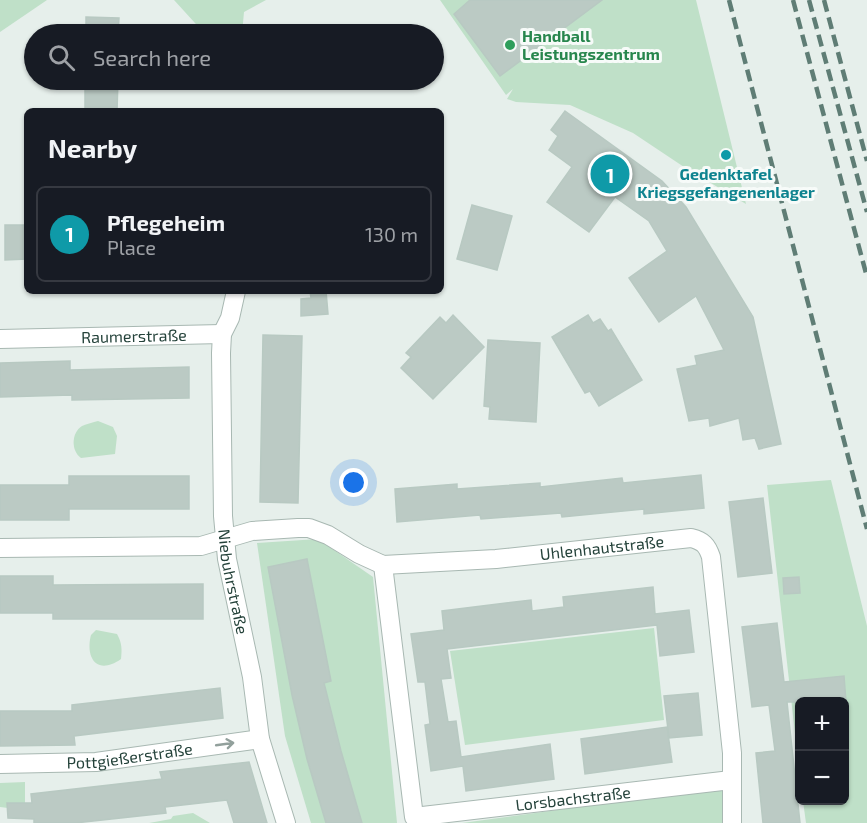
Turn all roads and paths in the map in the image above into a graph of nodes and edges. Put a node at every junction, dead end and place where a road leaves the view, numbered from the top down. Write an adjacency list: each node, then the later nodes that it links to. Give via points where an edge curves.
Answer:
1 (235, 294): 2 (street)
2 (222, 334): 3 (street, Raumerstraße); 4 (street, Niebuhrstraße)
3 (0, 339)
4 (225, 539): 5 (street, Uhlenhautstraße, via 201,546); 6 (street, Uhlenhautstraße, via 252,531 309,528); 7 (street, Niebuhrstraße)
5 (0, 548)
6 (383, 565): 9 (street, Uhlenhautstraße, via 496,559 691,538 705,544 711,557 731,740); 9 (street, Lorsbachstraße, via 414,818)
7 (261, 739): 8 (street, Pottgießerstraße, one-way to 7, via 96,762); 10 (street, Niebuhrstraße)
8 (0, 764)
9 (731, 780): 11 (street, Uhlenhautstraße)
10 (286, 823)
11 (732, 823)

